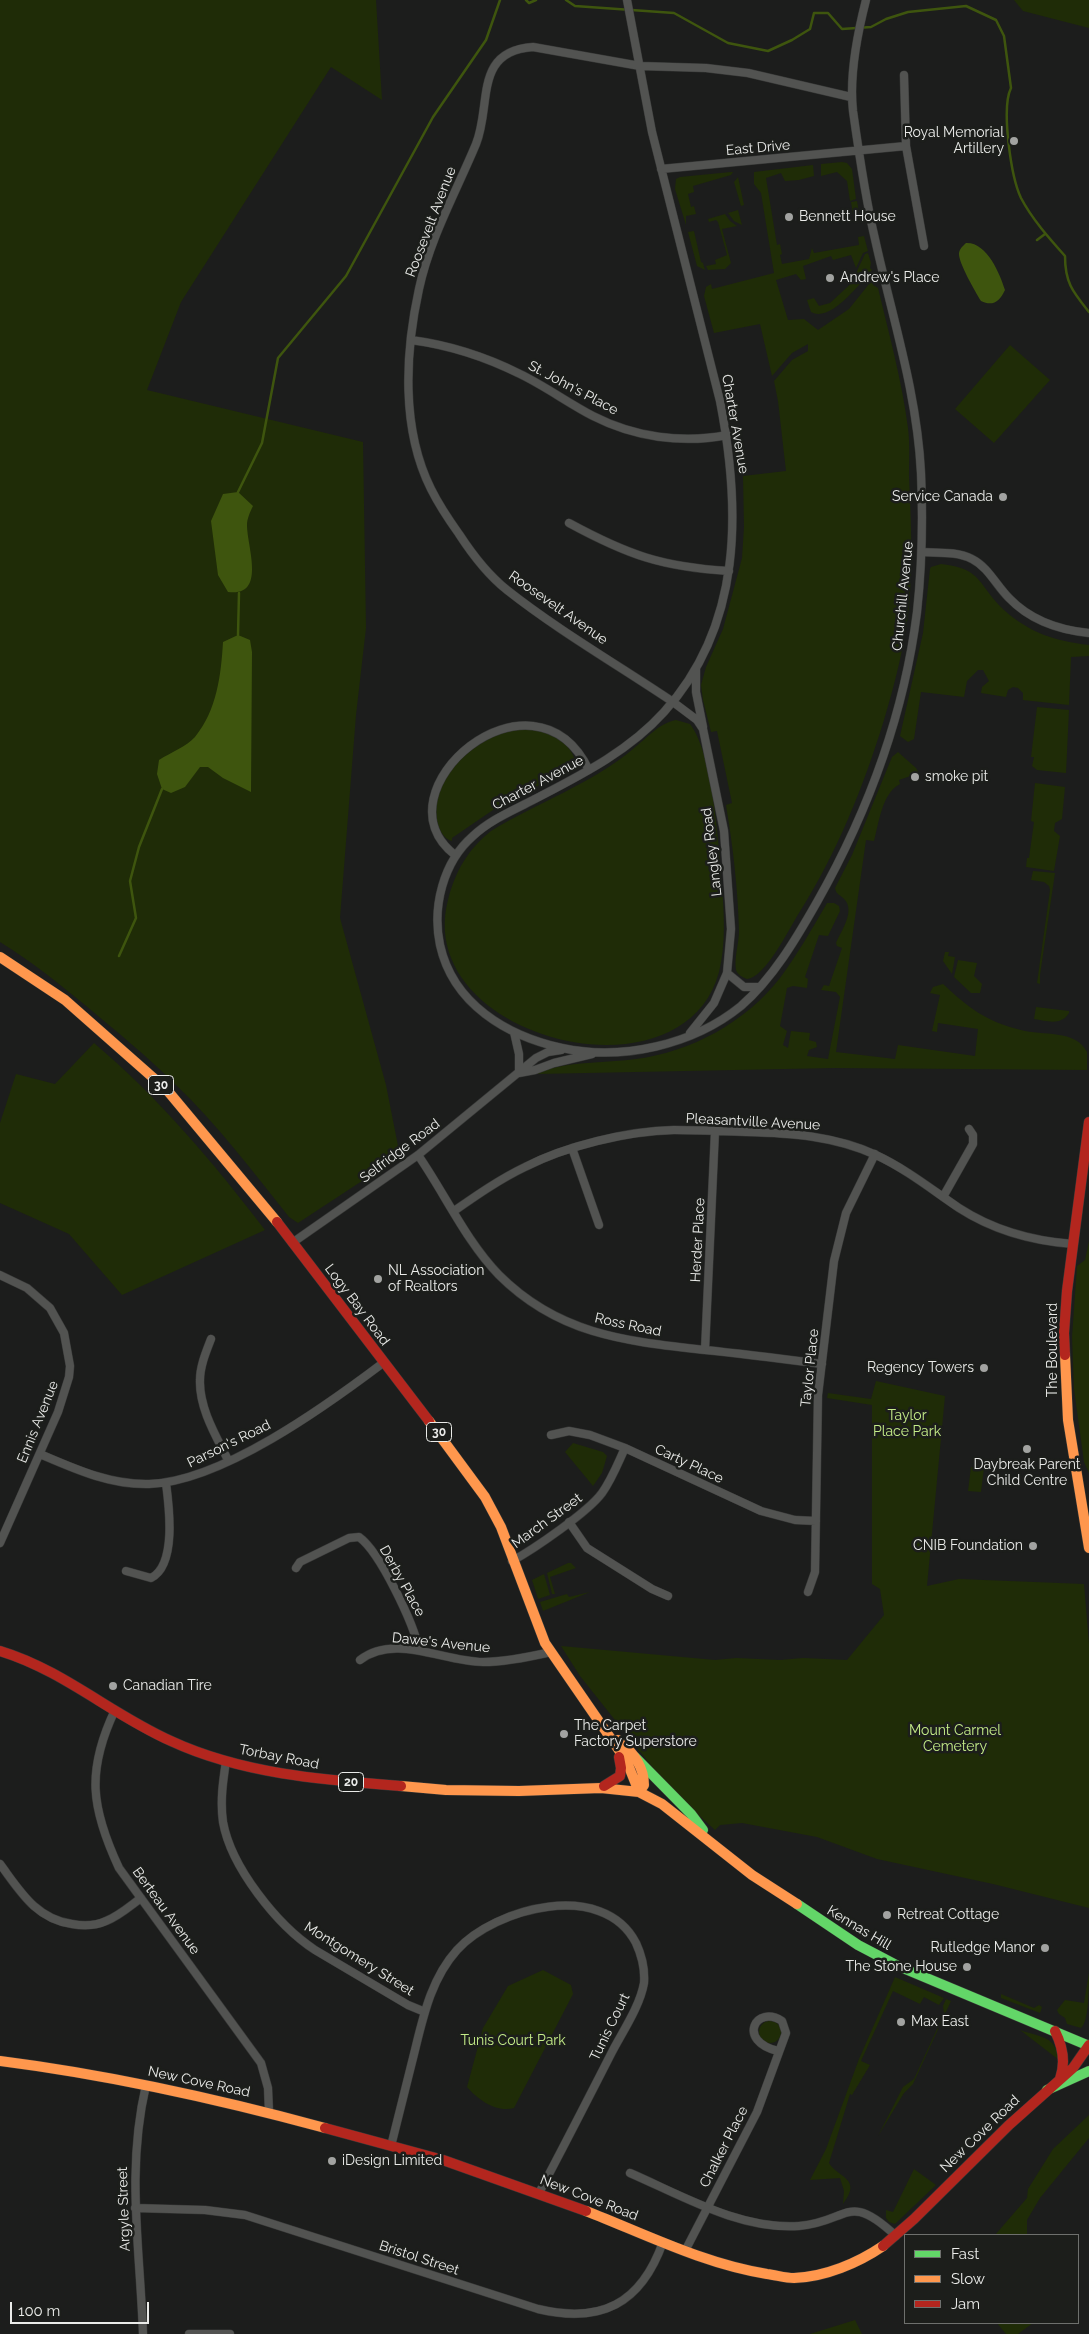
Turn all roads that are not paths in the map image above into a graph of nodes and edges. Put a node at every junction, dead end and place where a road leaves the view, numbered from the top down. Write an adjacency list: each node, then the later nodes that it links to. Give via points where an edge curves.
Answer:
1 (866, 0): 5 (street, Churchill Avenue)
2 (627, 2): 3 (street, Charter Avenue)
3 (640, 66): 5 (street, Roosevelt Avenue, via 748,73); 8 (street, Charter Avenue); 10 (street, Roosevelt Avenue, via 533,47 511,51 494,66 486,84 478,139 435,239 419,287)
4 (904, 75): 6 (street)
5 (851, 97): 7 (street, Churchill Avenue)
6 (906, 146): 7 (street, East Drive); 9 (street)
7 (858, 151): 8 (street, East Drive); 13 (street, Churchill Avenue, via 914,405 921,469)
8 (661, 169): 11 (street, Charter Avenue)
9 (924, 246)
10 (411, 340): 11 (street, St. John's Place, via 466,352 498,364 620,428 676,439 708,439); 17 (street, Roosevelt Avenue, via 408,366 410,410 419,457 431,488 469,549 506,589)
11 (727, 435): 14 (street, Charter Avenue, via 734,512)
12 (569, 523): 14 (street, via 635,556 678,567)
13 (922, 552): 15 (street, via 971,558 1029,614 1067,630); 23 (street, Churchill Avenue, via 917,612 906,675 874,783 857,825 823,891 801,930)
14 (729, 572): 16 (street, Charter Avenue, via 717,620)
15 (1089, 633)
16 (697, 665): 17 (street, Charter Avenue); 18 (street, Langley Road, via 696,692)
17 (673, 702): 18 (street); 19 (street, Charter Avenue, via 623,749)
18 (704, 729): 22 (street, Langley Road, via 728,862 732,929)
19 (589, 770): 20 (street, Charter Avenue, via 485,826); 20 (street, via 571,744 536,726 511,726 483,736 448,768 432,805 437,836)
20 (455, 855): 24 (street, Charter Avenue, via 444,879 439,902 441,951 452,977 472,1004)
21 (0, 957): 38 (main road, Logy Bay Road / 30, via 65,1000 167,1090)
22 (727, 973): 23 (street, via 744,987); 25 (street, Langley Road, via 714,1002)
23 (760, 987): 25 (street, Churchill Avenue, via 727,1016)
24 (514, 1032): 26 (street, Charter Avenue); 28 (street)
25 (687, 1036): 27 (street, Churchill Avenue, via 654,1047)
26 (568, 1049): 27 (street, Charter Avenue); 28 (street, Selfridge Road, via 542,1055)
27 (598, 1053): 28 (street, Selfridge Road)
28 (519, 1072): 34 (street, Selfridge Road)
29 (1089, 1122): 39 (main road, The Boulevard)
30 (969, 1129): 35 (street, via 973,1144)
31 (715, 1131): 32 (street, Pleasantville Avenue, via 672,1130); 33 (street, Pleasantville Avenue, via 824,1138); 42 (street, Herder Place)
32 (572, 1148): 36 (street, Pleasantville Avenue, via 524,1167); 37 (street)
33 (875, 1154): 35 (street, Pleasantville Avenue); 44 (street, Taylor Place, via 846,1213 840,1235)
34 (418, 1156): 36 (street, Ross Road); 38 (street, Selfridge Road)
35 (943, 1196): 39 (street, Pleasantville Avenue, via 975,1217 1007,1232)
36 (454, 1211): 42 (street, Ross Road, via 475,1245 499,1274 551,1314 604,1336)
37 (599, 1225)
38 (292, 1243): 43 (main road, Logy Bay Road / 30)
39 (1073, 1244): 53 (main road, The Boulevard, via 1065,1310 1064,1356 1068,1420)
40 (0, 1275): 47 (street, Ennis Avenue, via 42,1299 60,1324 66,1342 69,1378)
41 (211, 1339): 48 (street, via 201,1370 201,1391 211,1426)
42 (705, 1350): 44 (street, Ross Road)
43 (383, 1363): 48 (street, Parson's Road, via 306,1417); 54 (main road, Logy Bay Road / 30, via 444,1438 485,1497 501,1527)
44 (822, 1364): 50 (street, Taylor Place)
45 (551, 1435): 46 (street, Carty Place, via 569,1430)
46 (625, 1448): 50 (street, Carty Place, via 761,1511 787,1519); 51 (street, March Street, via 602,1493)
47 (40, 1454): 49 (street, Parson's Road, via 101,1478 133,1483); 52 (street, Ennis Avenue)
48 (228, 1460): 49 (street, Parson's Road, via 196,1475)
49 (166, 1483): 56 (street, via 170,1526 165,1558 150,1578)
50 (816, 1521): 57 (street, Taylor Place, via 815,1572)
51 (568, 1522): 54 (street, March Street); 58 (street, via 578,1538 595,1554)
52 (0, 1542)
53 (1089, 1548)
54 (512, 1561): 61 (main road, Logy Bay Road / 30)
55 (296, 1568): 59 (street, Derby Place, via 300,1562 340,1542 359,1537 395,1591 416,1633)
56 (126, 1571)
57 (808, 1592)
58 (668, 1596)
59 (419, 1650): 61 (street, Dawe's Avenue, via 483,1662); 62 (street, Dawe's Avenue, via 380,1650)
60 (0, 1651): 63 (main road, Torbay Road / 20, via 23,1658 63,1678)
61 (551, 1652): 64 (main road, Logy Bay Road / 30)
62 (360, 1660)
63 (115, 1710): 67 (main road, Torbay Road / 20, via 172,1742); 72 (street, Berteau Avenue, via 98,1755 97,1808 104,1835 119,1868)
64 (609, 1734): 65 (main road, Logy Bay Road / 30); 66 (main road, Logy Bay Road / 30, via 621,1741)
65 (618, 1748): 68 (main road, via 621,1773 616,1781); 69 (main road, Logy Bay Road / 30)
66 (635, 1757): 69 (main road, Logy Bay Road / 30, via 645,1781); 70 (main road, via 692,1814)
67 (226, 1761): 68 (main road, Torbay Road / 20, via 311,1778 446,1790 518,1792); 73 (street, Montgomery Street, via 221,1799 228,1843 276,1917 315,1950)
68 (601, 1788): 69 (main road, Torbay Road / 20)
69 (639, 1792): 70 (main road, Kennas Hill, via 662,1804)
70 (707, 1838): 74 (main road, Kennas Hill, via 752,1875 858,1945 898,1966)
71 (0, 1864): 72 (street, via 35,1908 68,1924 87,1926 105,1922)
72 (141, 1898): 82 (street, Berteau Avenue, via 261,2063)
73 (425, 2012): 83 (street, Tunis Court); 85 (street, Tunis Court, via 433,1988 456,1951 484,1928 518,1912 555,1907 591,1910 615,1920 631,1935 644,1969 638,2000)
74 (1055, 2031): 75 (main road, Kennas Hill); 79 (main road, via 1064,2053)
75 (1089, 2046): 79 (main road, New Cove Road, via 1073,2068)
76 (778, 2051): 76 (street, Chalker Place, via 761,2045 754,2036 758,2020 765,2016 775,2016 785,2027 786,2034); 86 (street, Chalker Place, via 757,2112)
77 (2, 2061): 80 (main road, New Cove Road)
78 (1089, 2071): 81 (main road)
79 (1060, 2079): 81 (main road, New Cove Road)
80 (146, 2085): 82 (main road, New Cove Road); 87 (street, Argyle Street, via 135,2149)
81 (1047, 2090): 88 (main road, New Cove Road)
82 (269, 2112): 83 (main road, New Cove Road)
83 (391, 2146): 85 (main road, New Cove Road, via 472,2169)
84 (630, 2173): 86 (street)
85 (539, 2193): 89 (main road, New Cove Road)
86 (708, 2207): 88 (street, via 780,2226 815,2223 849,2211 863,2212 880,2221); 90 (street, Chalker Place)
87 (135, 2208): 89 (street, Bristol Street, via 245,2215 538,2309 572,2315 608,2308 630,2295 648,2277); 91 (street, Argyle Street)
88 (896, 2236): 90 (main road, New Cove Road, via 876,2252 851,2265 793,2278 743,2270)
89 (663, 2242): 90 (main road, New Cove Road)
90 (685, 2251)
91 (143, 2334)
92 (189, 2334): 93 (street)
93 (230, 2334)

